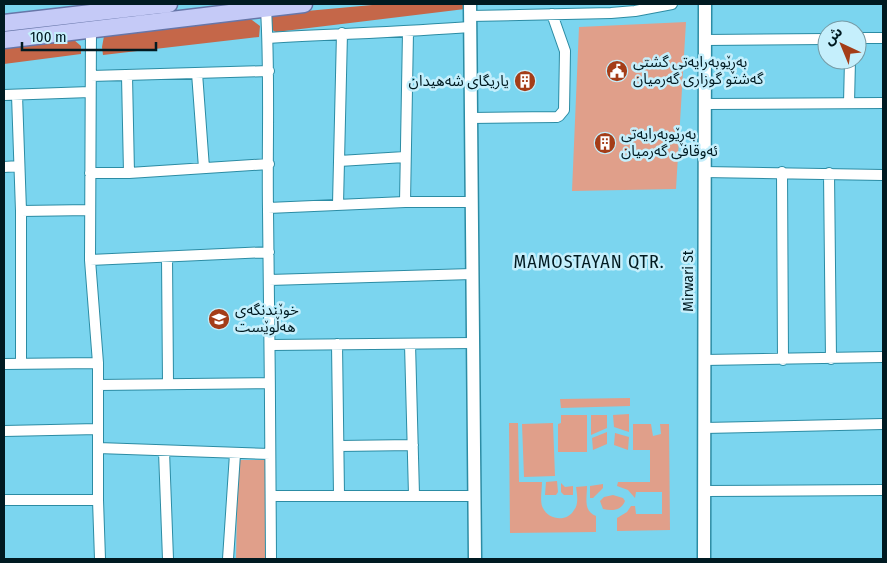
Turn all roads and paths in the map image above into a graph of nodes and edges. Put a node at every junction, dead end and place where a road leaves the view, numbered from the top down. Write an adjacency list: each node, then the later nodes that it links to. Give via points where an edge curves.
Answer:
1 (168, 4): 5 (main road)
2 (304, 4): 6 (main road)
3 (672, 4): 7 (street, via 634,12)
4 (705, 4): 18 (street, Mirwari St)
5 (78, 9): 9 (main road)
6 (266, 9): 10 (main road); 13 (street)
7 (552, 14): 8 (street); 30 (street, via 565,51 562,113 556,117)
8 (470, 15): 11 (street); 30 (street)
9 (4, 24)
10 (91, 29): 17 (main road); 22 (street)
11 (408, 32): 12 (street); 31 (street)
12 (342, 34): 13 (street); 32 (street)
13 (268, 38): 20 (street)
14 (867, 38): 15 (street)
15 (883, 38)
16 (817, 39): 18 (street)
17 (4, 40)
18 (705, 40): 29 (street, Mirwari St)
19 (850, 70): 27 (street)
20 (268, 71): 21 (street); 33 (street)
21 (196, 73): 23 (street); 36 (street)
22 (91, 76): 23 (street); 24 (street)
23 (127, 76): 37 (street)
24 (90, 92): 26 (street); 40 (street)
25 (4, 95): 26 (street)
26 (17, 95): 35 (street)
27 (849, 103): 28 (street); 29 (street)
28 (883, 103)
29 (704, 104): 38 (street, Mirwari St)
30 (471, 118): 44 (street)
31 (405, 157): 32 (street); 43 (street)
32 (339, 161): 45 (street)
33 (269, 164): 36 (street); 46 (street)
34 (4, 166): 35 (street)
35 (19, 166): 48 (street)
36 (204, 168): 37 (street)
37 (129, 172): 40 (street)
38 (704, 172): 39 (street); 60 (street, Mirwari St)
39 (782, 172): 41 (street); 61 (street)
40 (90, 173): 47 (street)
41 (829, 173): 42 (street); 59 (street)
42 (883, 175)
43 (405, 202): 44 (street); 45 (street)
44 (472, 202): 52 (street)
45 (338, 204): 46 (street)
46 (268, 208): 49 (street)
47 (90, 210): 48 (street); 51 (street)
48 (21, 211): 62 (street)
49 (269, 252): 50 (street); 53 (street)
50 (167, 257): 51 (street); 65 (street)
51 (90, 260): 64 (street)
52 (472, 274): 53 (street); 54 (street)
53 (269, 280): 57 (street)
54 (473, 343): 56 (street); 83 (street)
55 (337, 344): 56 (street); 57 (street); 72 (street)
56 (410, 344): 73 (street)
57 (271, 345): 66 (street)
58 (883, 357): 59 (street)
59 (831, 359): 61 (street)
60 (704, 360): 61 (street); 69 (street, Mirwari St)
61 (783, 360)
62 (21, 363): 63 (street); 64 (street)
63 (4, 364)
64 (98, 364): 67 (street)
65 (168, 383): 66 (street); 67 (street)
66 (269, 383): 77 (street)
67 (98, 384): 70 (street)
68 (883, 424): 69 (street)
69 (704, 428): 78 (street, Mirwari St)
70 (98, 429): 71 (street); 74 (street)
71 (4, 431)
72 (339, 446): 73 (street); 80 (street)
73 (413, 446): 81 (street)
74 (98, 448): 75 (street); 85 (street)
75 (164, 451): 76 (street); 87 (street)
76 (235, 454): 77 (street); 88 (street)
77 (270, 454): 82 (street)
78 (704, 490): 79 (street); 91 (street, Mirwari St)
79 (883, 490)
80 (339, 495): 81 (street); 82 (street)
81 (414, 495): 83 (street)
82 (271, 496): 89 (street)
83 (474, 496): 90 (street)
84 (4, 500): 85 (street)
85 (98, 500): 86 (street)
86 (100, 559)
87 (168, 559)
88 (228, 559)
89 (271, 559)
90 (475, 559)
91 (704, 559)

